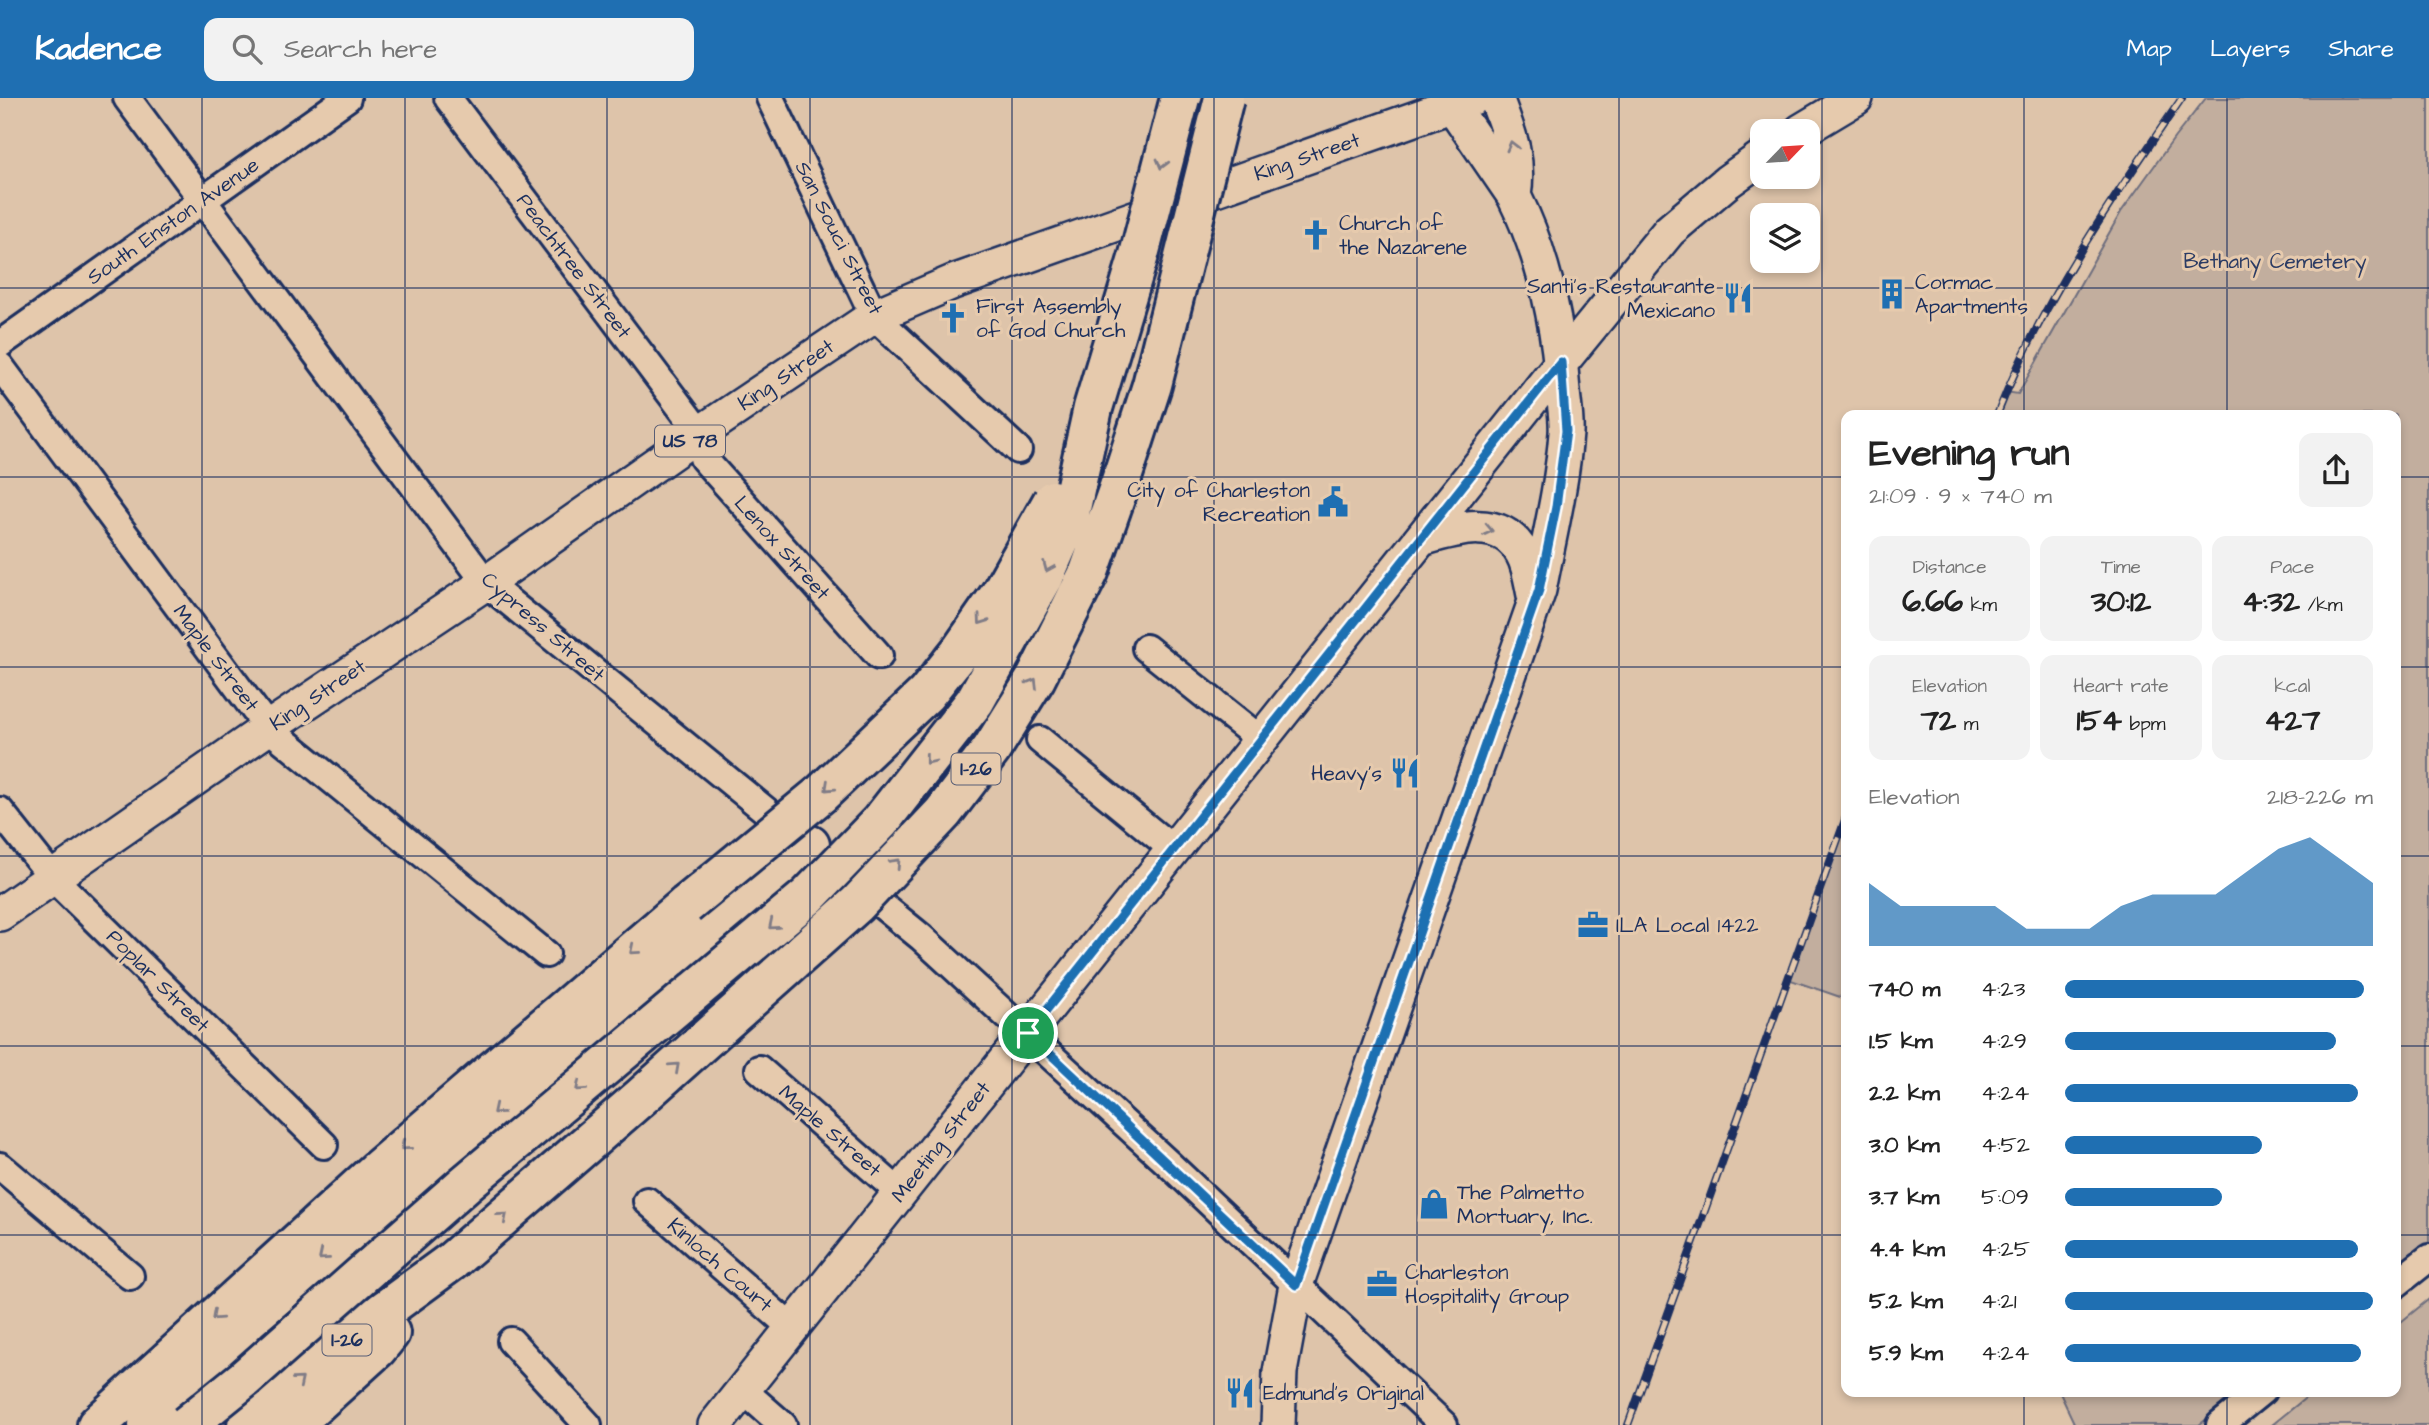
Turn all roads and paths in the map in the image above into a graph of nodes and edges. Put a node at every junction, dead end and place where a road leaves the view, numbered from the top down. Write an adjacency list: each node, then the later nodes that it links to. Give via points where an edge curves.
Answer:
1 (127, 98): 13 (street, Cypress Street)
2 (347, 98): 13 (street, South Enston Avenue)
3 (448, 98): 19 (street, Peachtree Street)
4 (770, 98): 14 (street, San Souci Street)
5 (1180, 98): 18 (highway, I-26, one-way to 18, bridge)
6 (1224, 98): 42 (highway, I-26, one-way to 6, bridge, via 857,904 943,813 991,750 1036,678 1093,560 1152,385)
7 (1496, 98): 12 (main road, one-way to 7, via 1514,147)
8 (1856, 98): 10 (main road)
9 (1457, 101): 12 (main road); 14 (main road, King Street / US 78, via 953,282)
10 (1820, 120)
11 (1750, 166): 16 (main road, Meeting Street, via 1669,232)
12 (1514, 196): 16 (main road, via 1553,307)
13 (203, 198): 15 (street, South Enston Avenue); 22 (street, Cypress Street)
14 (874, 316): 19 (main road, King Street / US 78); 20 (street, San Souci Street)
15 (0, 344)
16 (1561, 362): 21 (main road, Meeting Street); 23 (main road, via 1566,431)
17 (0, 366): 26 (street, Maple Street)
18 (1093, 408): 50 (highway, one-way to 50, bridge, via 1047,514 1007,583 926,694 821,794 376,1171); 52 (highway, I-26, one-way to 52, bridge, via 1068,522 1044,578 975,701 880,822 807,896)
19 (700, 433): 22 (main road, King Street / US 78); 25 (street, Lenox Street, via 703,458)
20 (1018, 450)
21 (1422, 539): 23 (main road, one-way to 23, via 1469,527 1504,534 1521,551); 28 (main road, Meeting Street)
22 (486, 583): 26 (main road, King Street / US 78); 30 (street, Cypress Street)
23 (1536, 600): 45 (main road)
24 (1146, 648): 28 (street)
25 (879, 656)
26 (268, 728): 32 (main road, King Street / US 78); 34 (street, Maple Street)
27 (1040, 740): 31 (street)
28 (1261, 740): 31 (main road, Meeting Street)
29 (0, 811): 32 (street, Poplar Street)
30 (810, 845): 35 (street, Cypress Street); 51 (highway, one-way to 51, via 248,1319)
31 (1174, 850): 35 (main road, Meeting Street)
32 (53, 878): 33 (main road, King Street / US 78); 37 (street, Poplar Street)
33 (0, 914)
34 (546, 954)
35 (1028, 1033): 39 (main road, Meeting Street); 45 (street, Cypress Street)
36 (759, 1069): 39 (street, Maple Street)
37 (324, 1144)
38 (0, 1166): 43 (street)
39 (901, 1194): 46 (main road, Meeting Street)
40 (647, 1201): 46 (street, Kinloch Court)
41 (2429, 1258): 44 (street)
42 (452, 1261): 53 (highway, I-26, one-way to 42, via 363,1326); 54 (highway, via 377,1349)
43 (130, 1276)
44 (2401, 1280)
45 (1296, 1285): 58 (main road, via 1280,1372); 59 (street, Cypress Street)
46 (793, 1329): 48 (main road, Meeting Street)
47 (511, 1341): 55 (street)
48 (744, 1391): 56 (main road, Meeting Street); 57 (street)
49 (2255, 1397): 60 (street)
50 (97, 1425)
51 (148, 1425)
52 (187, 1425)
53 (247, 1425)
54 (293, 1425)
55 (588, 1425)
56 (715, 1425)
57 (783, 1425)
58 (1278, 1425)
59 (1444, 1425)
60 (2220, 1425)

